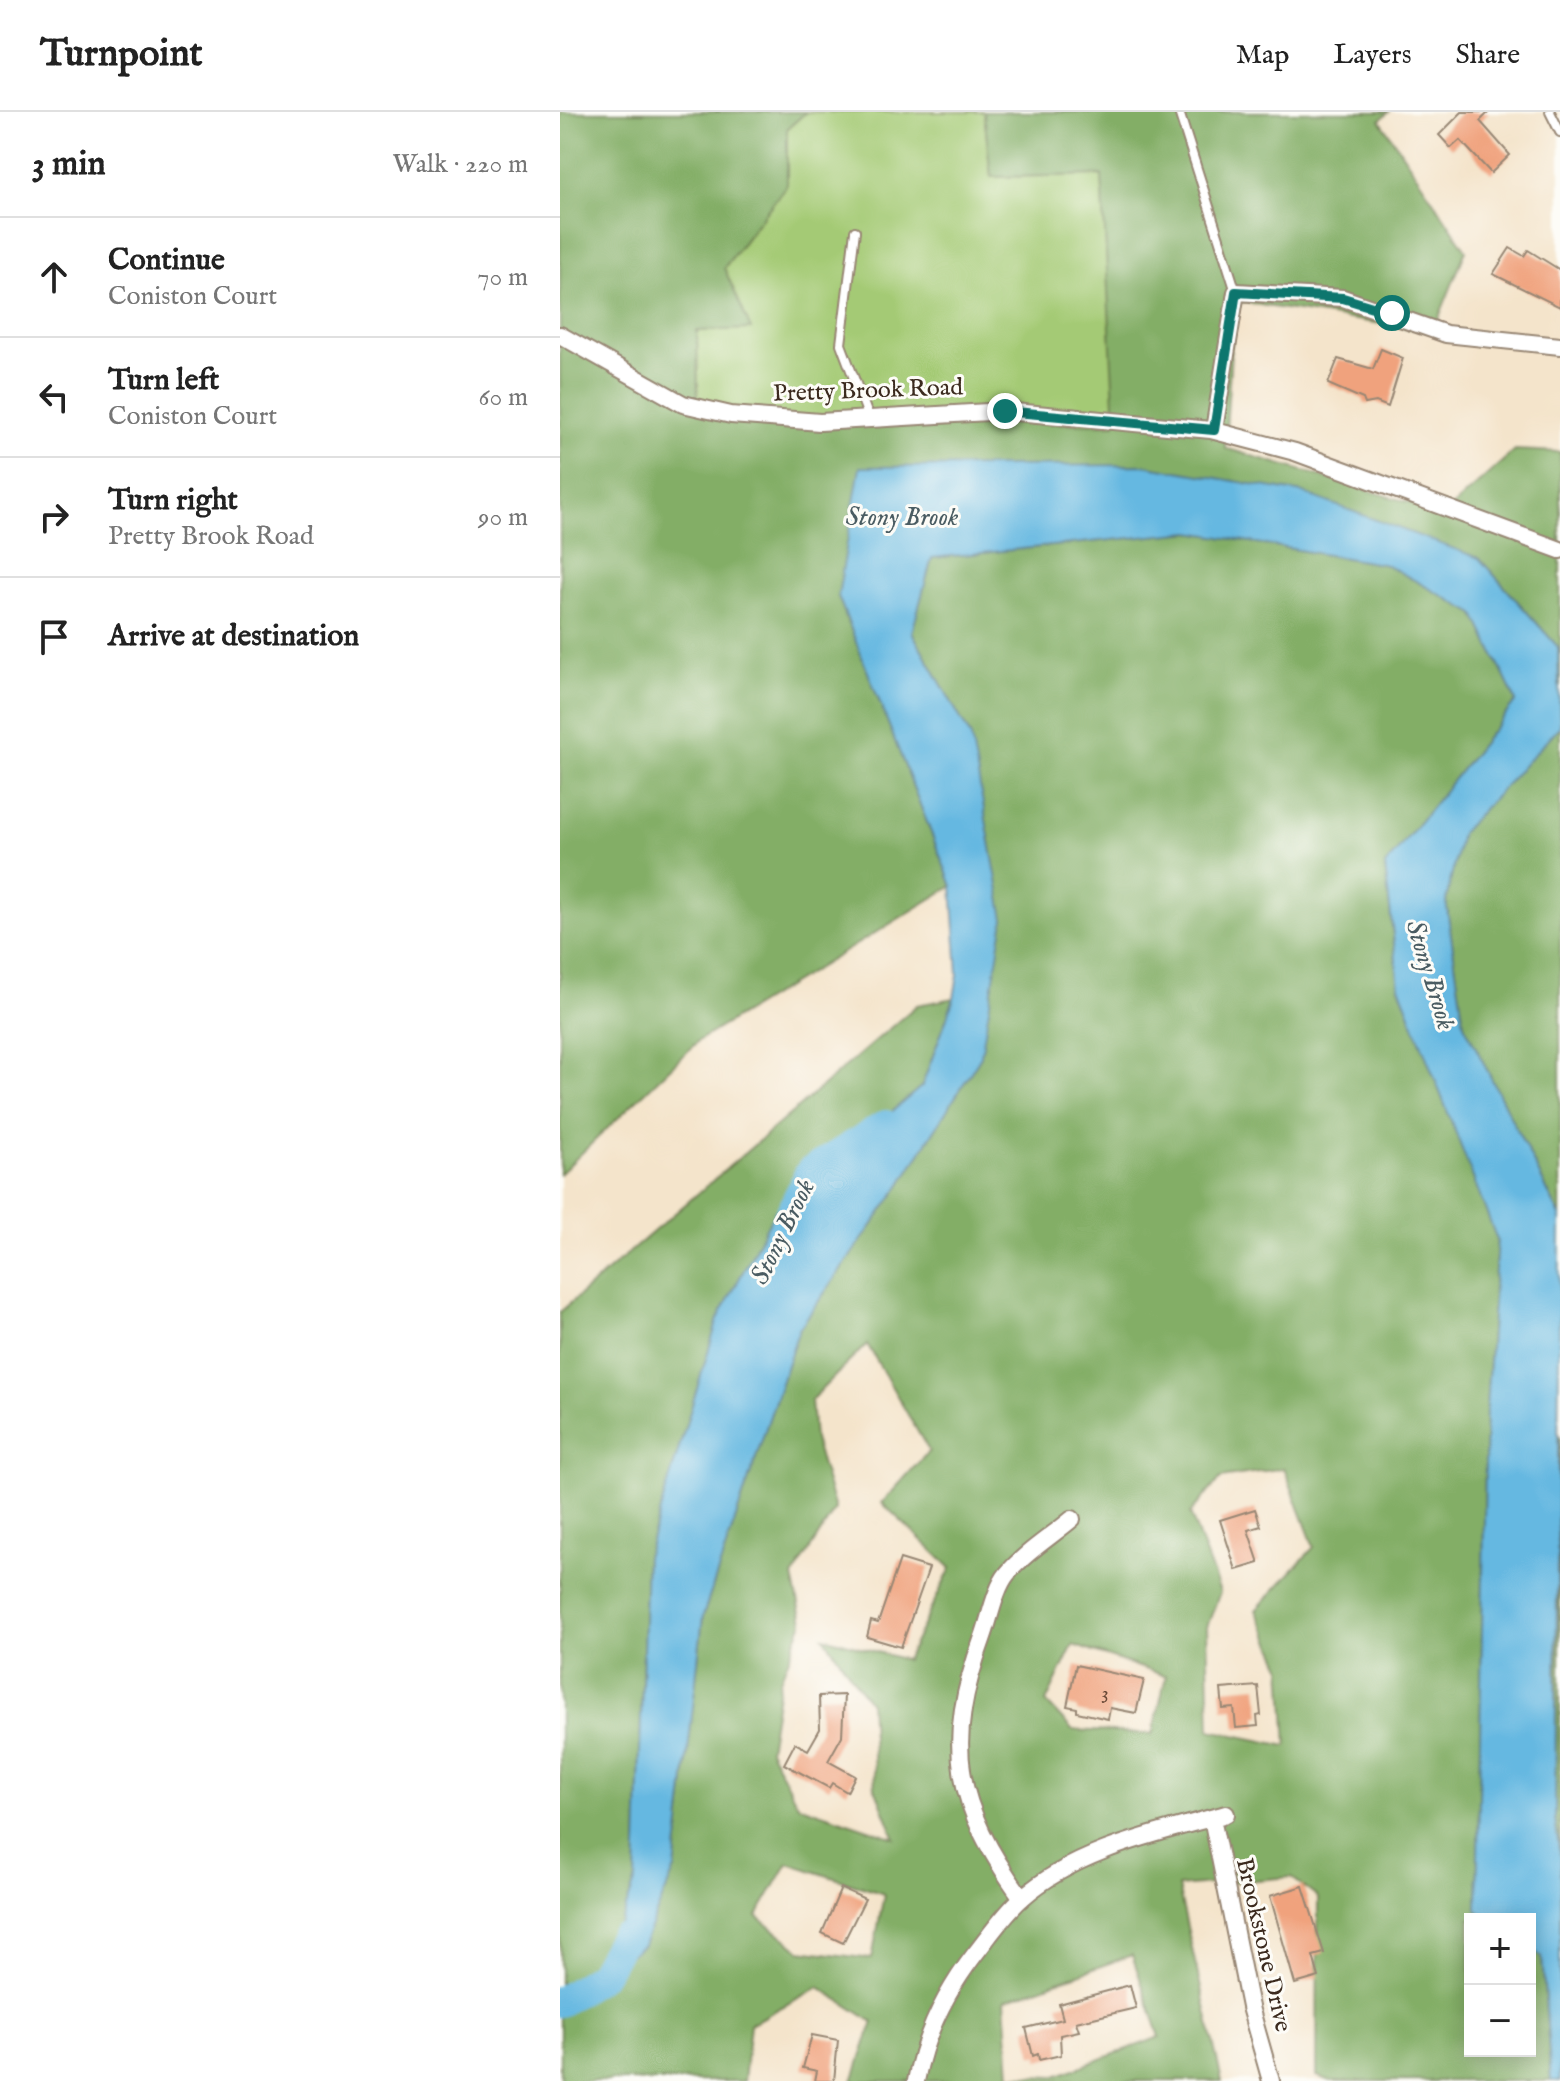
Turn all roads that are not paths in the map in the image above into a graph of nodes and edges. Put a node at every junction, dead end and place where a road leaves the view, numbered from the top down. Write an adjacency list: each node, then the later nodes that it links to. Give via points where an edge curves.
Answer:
1 (1179, 112): 5 (lane)
2 (1550, 112): 3 (lane)
3 (1560, 132)
4 (855, 231): 8 (lane, via 841,344)
5 (1236, 292): 7 (street, via 1343,298 1446,334); 9 (street)
6 (560, 335): 8 (street, Pretty Brook Road, via 683,404 779,421)
7 (1560, 346)
8 (869, 419): 9 (street, Pretty Brook Road, via 1005,411)
9 (1214, 430): 10 (street, Pretty Brook Road, via 1295,452)
10 (1560, 550)
11 (1072, 1519): 12 (street, via 1006,1575 960,1715 969,1805 990,1852)
12 (1022, 1898): 13 (street, via 948,1992 931,2024); 14 (street, Brookstone Drive, via 1076,1863 1219,1816 1250,2007)
13 (916, 2081)
14 (1271, 2081)

